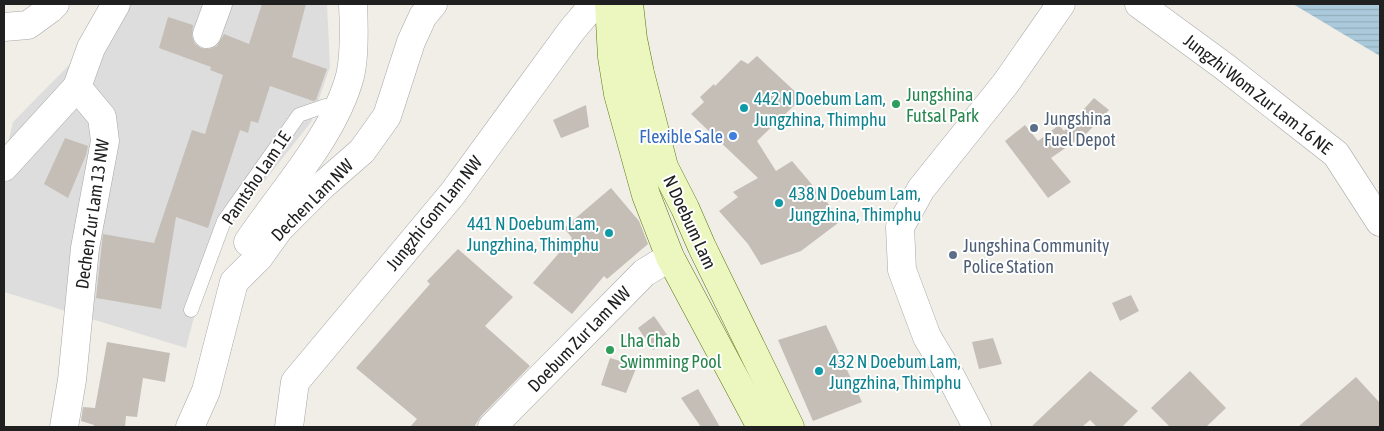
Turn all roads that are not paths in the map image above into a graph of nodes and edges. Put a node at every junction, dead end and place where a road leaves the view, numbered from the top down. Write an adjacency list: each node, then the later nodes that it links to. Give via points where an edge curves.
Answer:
1 (55, 4): 11 (street, via 28,25)
2 (116, 4): 13 (street, via 91,48)
3 (218, 4): 12 (street)
4 (353, 4): 14 (street, via 350,75)
5 (433, 4): 18 (street, Dechen Lam NW, via 423,16 411,42 387,116 362,151 280,229)
6 (594, 4): 22 (street, Jungzhi Gom Lam NW, via 453,193 295,382)
7 (609, 4): 17 (main road, N Doebum Lam, via 618,94 646,195)
8 (629, 4): 25 (main road, N Doebum Lam, via 640,73 664,167)
9 (1061, 4): 26 (street, via 1006,83 921,188 900,227 902,270 927,337)
10 (1139, 4): 16 (street, Jungzhi Wom Zur Lam 16 NE, via 1336,154)
11 (4, 27)
12 (207, 34)
13 (77, 87): 15 (street); 20 (street, Dechen Zur Lam 13 NW, via 102,117 105,140 85,248)
14 (339, 109): 18 (street, via 240,254); 19 (lane, Pamtsho Lam 1E, via 325,106 300,115 224,221)
15 (4, 167)
16 (1380, 222)
17 (670, 257): 23 (street, Doebum Zur Lam NW, via 644,273); 24 (main road, N Doebum Lam)
18 (234, 282): 21 (street, via 206,391)
19 (191, 310)
20 (64, 427)
21 (190, 427)
22 (289, 427)
23 (492, 427)
24 (762, 427)
25 (790, 427)
26 (977, 427)

